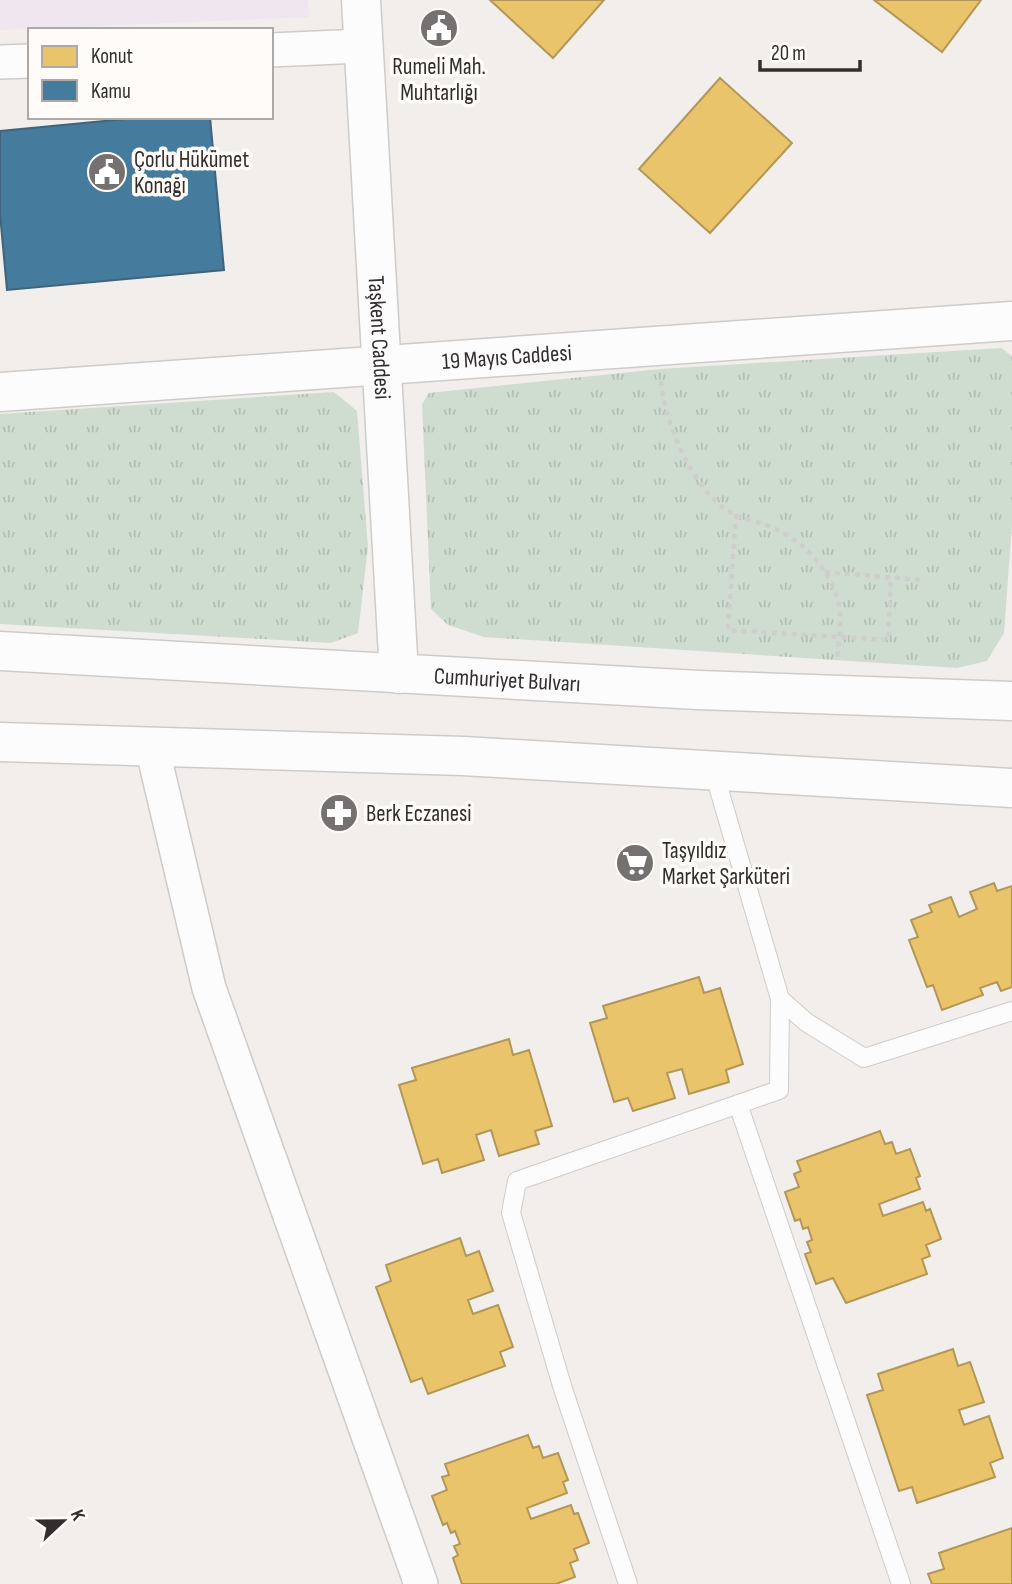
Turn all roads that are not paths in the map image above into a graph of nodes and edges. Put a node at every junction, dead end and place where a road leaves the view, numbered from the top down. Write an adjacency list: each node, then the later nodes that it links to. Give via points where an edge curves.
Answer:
1 (361, 0): 2 (main road, Taşkent Caddesi)
2 (362, 46): 3 (street); 7 (main road, Taşkent Caddesi)
3 (273, 50)
4 (28, 61): 5 (street)
5 (0, 62)
6 (1012, 321): 7 (main road, 19 Mayıs Caddesi)
7 (382, 366): 8 (main road, 19 Mayıs Caddesi); 10 (main road, Taşkent Caddesi)
8 (0, 392)
9 (0, 651): 10 (main road, Cumhuriyet Bulvarı)
10 (399, 674): 11 (main road, Cumhuriyet Bulvarı)
11 (1012, 701)
12 (0, 742): 13 (main road)
13 (152, 747): 14 (main road); 19 (street, via 209,988)
14 (713, 769): 15 (main road); 16 (lane)
15 (1012, 788)
16 (780, 999): 17 (lane, via 806,1022 864,1058); 18 (lane, via 779,1090)
17 (1012, 1011)
18 (738, 1104): 20 (lane, via 517,1181 511,1213); 21 (lane)
19 (421, 1584)
20 (628, 1584)
21 (901, 1584)

